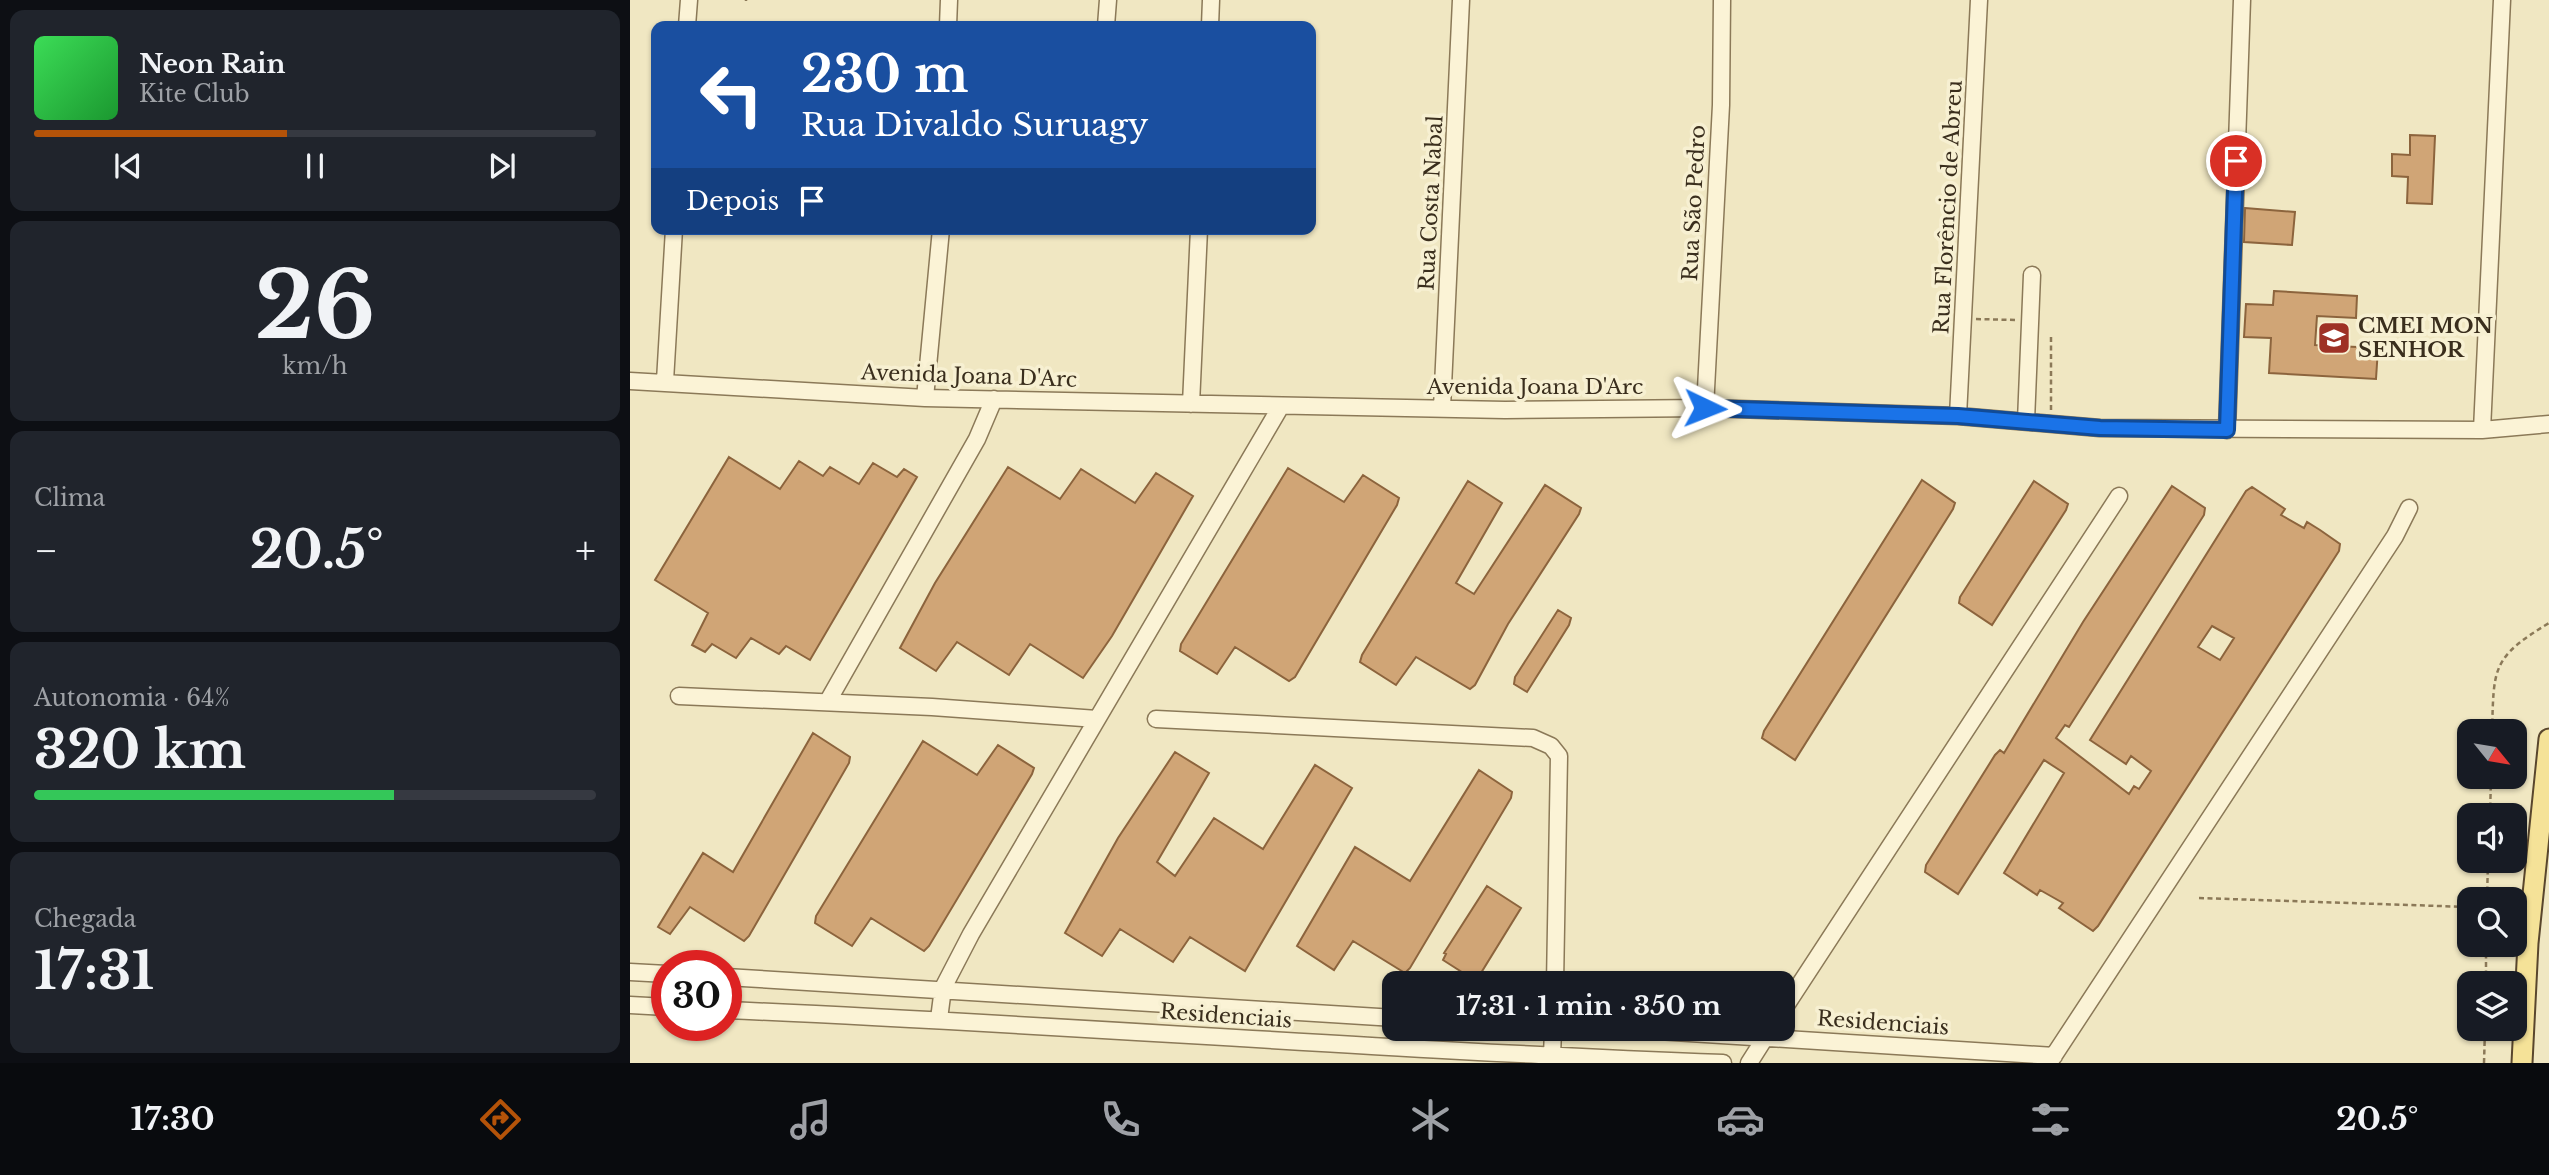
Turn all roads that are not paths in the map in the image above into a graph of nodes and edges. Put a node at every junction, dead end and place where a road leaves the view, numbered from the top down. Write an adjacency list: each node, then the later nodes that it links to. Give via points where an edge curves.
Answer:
1 (689, 0): 10 (street)
2 (949, 0): 11 (street)
3 (1108, 0): 12 (street)
4 (1211, 0): 13 (street)
5 (1461, 0): 24 (street, Rua Costa Nabal)
6 (1723, 0): 25 (street, Rua São Pedro)
7 (1979, 0): 26 (street, Rua Florêncio de Abreu)
8 (2242, 0): 29 (street)
9 (2502, 0): 30 (street)
10 (687, 21)
11 (948, 21)
12 (1106, 21)
13 (1210, 21)
14 (674, 235): 19 (street)
15 (941, 235): 20 (street)
16 (1199, 235): 22 (street)
17 (2032, 275): 27 (street)
18 (630, 381): 19 (street, Avenida Joana D'Arc)
19 (665, 381): 20 (street, Avenida Joana D'Arc)
20 (925, 398): 21 (street, Avenida Joana D'Arc)
21 (994, 399): 22 (street, Avenida Joana D'Arc); 34 (street, via 977,439)
22 (1191, 404): 23 (street, Avenida Joana D'Arc)
23 (1281, 406): 24 (street, Avenida Joana D'Arc); 35 (street)
24 (1442, 408): 25 (street, Avenida Joana D'Arc)
25 (1705, 408): 26 (street, Avenida Joana D'Arc)
26 (1958, 416): 27 (street, Avenida Joana D'Arc)
27 (2026, 421): 29 (street, Avenida Joana D'Arc, via 2100,428)
28 (2549, 424): 30 (street, Avenida Joana D'Arc)
29 (2227, 430): 30 (street, Avenida Joana D'Arc)
30 (2482, 430)
31 (2119, 496): 43 (street)
32 (2409, 508): 56 (street, via 2388,548)
33 (679, 696): 34 (street)
34 (828, 701): 35 (street)
35 (1097, 719): 42 (street)
36 (1156, 719): 38 (street, via 1533,738 1551,746 1559,756 1560,795)
37 (2549, 739): 59 (main road, via 2528,943)
38 (1555, 971)
39 (630, 972): 40 (street)
40 (651, 973)
41 (742, 978): 42 (street, Residenciais)
42 (943, 988): 46 (street, Residenciais); 49 (street)
43 (1795, 992)
44 (630, 1005): 45 (street)
45 (651, 1006)
46 (1236, 1010): 48 (street, Residenciais); 51 (street)
47 (742, 1011): 49 (street, Residenciais)
48 (1382, 1017)
49 (939, 1019): 51 (street, Residenciais)
50 (1795, 1034): 56 (street, Residenciais)
51 (1234, 1038): 54 (street, Residenciais)
52 (1553, 1041): 55 (street)
53 (1763, 1041): 58 (street)
54 (1449, 1057): 55 (street, Residenciais)
55 (1552, 1057): 57 (street, Residenciais)
56 (2051, 1059)
57 (1723, 1063)
58 (1749, 1063)
59 (2522, 1063)

